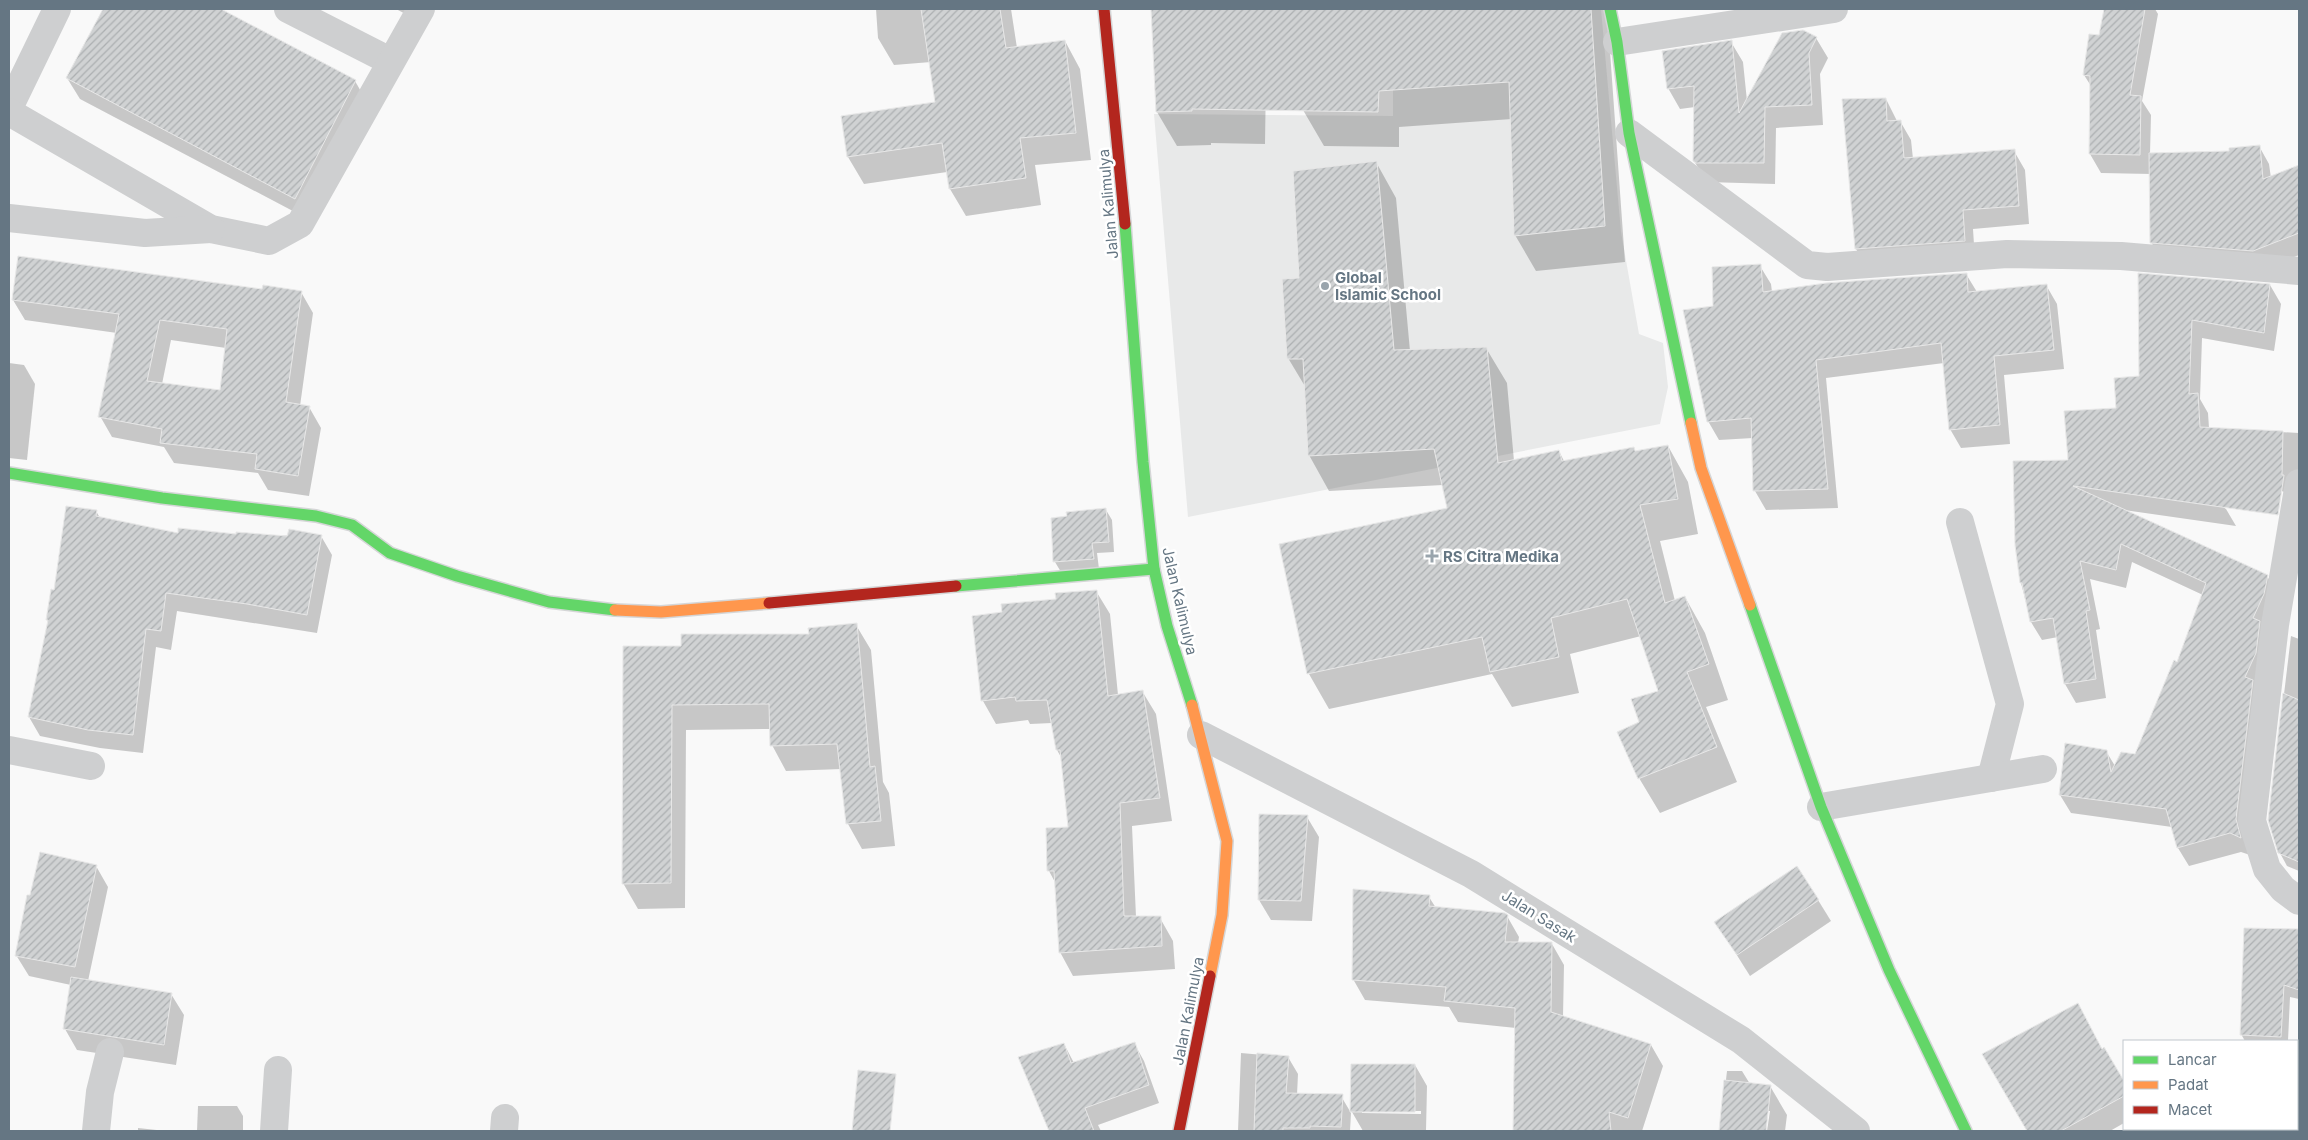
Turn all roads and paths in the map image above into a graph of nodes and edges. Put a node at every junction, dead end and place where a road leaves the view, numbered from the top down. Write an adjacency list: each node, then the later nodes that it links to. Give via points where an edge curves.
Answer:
1 (57, 9): 9 (street)
2 (288, 9): 8 (street)
3 (421, 9): 8 (street)
4 (1104, 9): 18 (street, Jalan Kalimulya)
5 (1610, 9): 7 (street)
6 (1834, 9): 7 (street)
7 (1617, 42): 11 (street)
8 (390, 61): 13 (street, via 300,224 269,241)
9 (9, 108)
10 (9, 112): 13 (street)
11 (1629, 133): 14 (street, via 1807,265 1827,267 2007,254 2121,256); 24 (street, via 1701,468)
12 (9, 218): 13 (street, via 145,233)
13 (211, 230)
14 (2299, 272)
15 (9, 474): 18 (street, via 162,498 316,516 352,525 390,553 457,576 549,602 608,610 661,612)
16 (2299, 483): 25 (street, via 2275,625 2252,821 2267,869 2282,889)
17 (1960, 522): 23 (street, via 2010,704)
18 (1154, 569): 19 (street, Jalan Kalimulya, via 1167,626)
19 (1201, 735): 30 (street, Jalan Kalimulya, via 1227,842 1222,915); 31 (street, Jalan Sasak, via 1479,879 1741,1040)
20 (9, 750): 21 (street)
21 (91, 766)
22 (2043, 769): 23 (street)
23 (1991, 778): 24 (street)
24 (1821, 807): 32 (street, via 1889,970)
25 (2299, 901)
26 (110, 1052): 28 (street, via 100,1092)
27 (278, 1070): 29 (street)
28 (96, 1131)
29 (274, 1131)
30 (1179, 1131)
31 (1856, 1131)
32 (1966, 1131)

